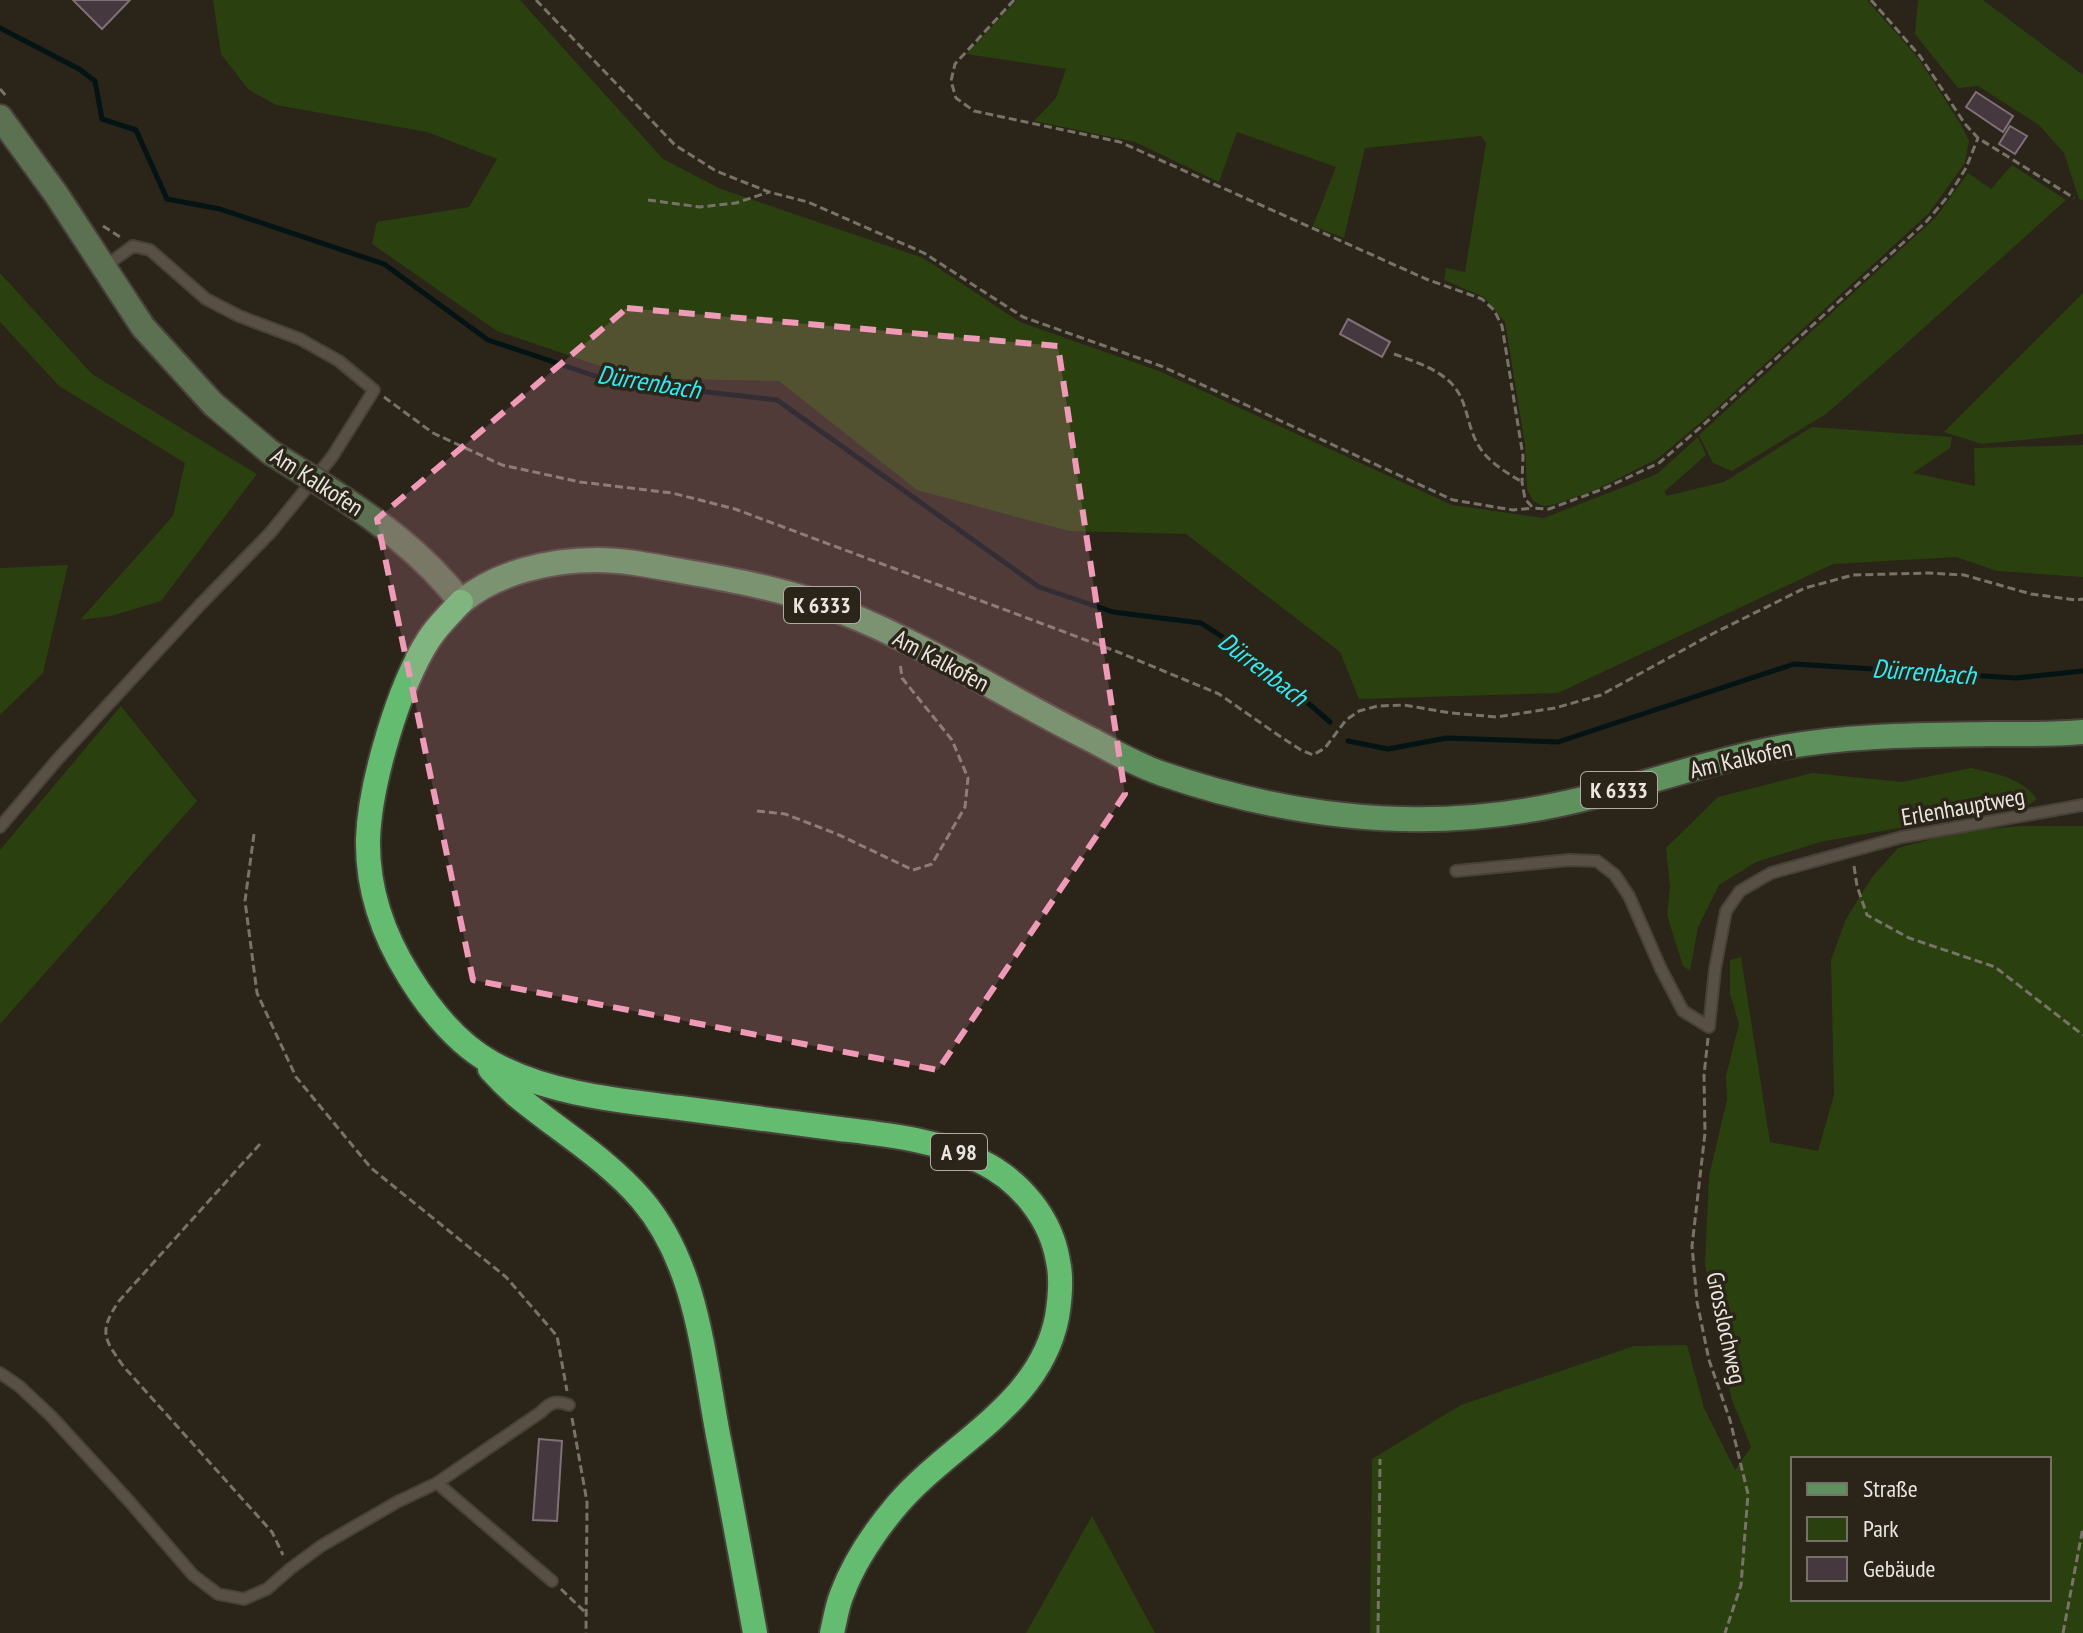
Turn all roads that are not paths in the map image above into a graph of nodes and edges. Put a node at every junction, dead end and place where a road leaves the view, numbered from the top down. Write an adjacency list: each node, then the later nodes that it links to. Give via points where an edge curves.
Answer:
1 (0, 117): 2 (street, Am Kalkofen)
2 (103, 267): 3 (street, Am Kalkofen, via 143,327 213,404 270,452 411,548); 6 (lane, via 133,246 150,250 206,299 300,339 339,361 374,390 332,457 270,533)
3 (461, 602): 4 (main road, Am Kalkofen / K 6333, via 475,591 556,563 610,561 723,578 811,600 903,639 1157,772 1226,794 1336,816 1426,820 1508,813 1780,748 1830,742); 8 (highway, A 98, via 430,637 411,672 385,749 372,799 369,877 386,936 429,1009)
4 (2083, 732)
5 (2083, 805): 7 (lane, Erlenhauptweg, via 1902,837 1771,873 1740,891 1726,911 1709,1027 1683,1011 1629,896 1597,861)
6 (0, 827)
7 (1456, 871)
8 (462, 1042): 13 (highway, A 98, via 515,1094 606,1164 643,1202 676,1256 694,1308); 14 (highway, A 98, via 519,1076 580,1094 923,1141 986,1164 1034,1203 1059,1261 1060,1300 1054,1331 1035,1374 1004,1409 937,1464 870,1540 842,1594)
9 (0, 1373): 11 (lane, via 51,1416 193,1575 218,1594 244,1599 267,1589 321,1546)
10 (569, 1405): 11 (lane, via 550,1403)
11 (437, 1483): 12 (lane)
12 (552, 1581)
13 (755, 1633)
14 (832, 1633)

